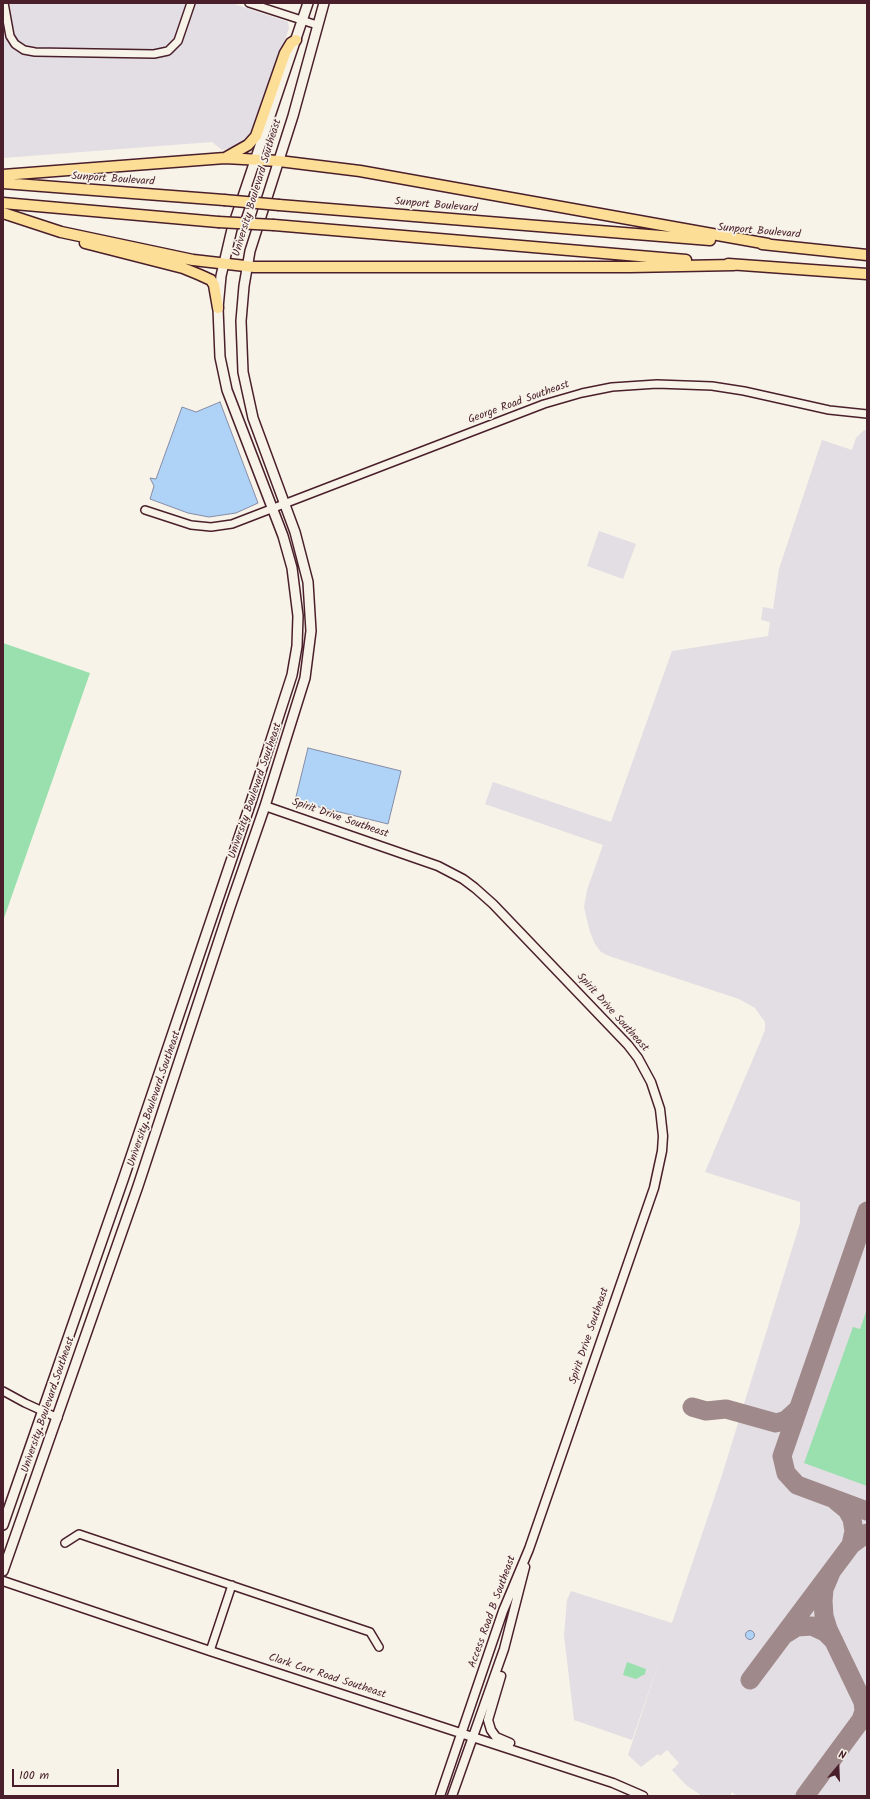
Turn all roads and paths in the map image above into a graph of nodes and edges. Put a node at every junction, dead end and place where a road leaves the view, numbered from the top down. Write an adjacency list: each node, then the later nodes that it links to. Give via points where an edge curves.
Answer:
1 (4, 3): 2 (street, via 10,36 15,44 24,50 154,54 168,50 178,41)
2 (191, 3)
3 (249, 3): 6 (street)
4 (308, 3): 6 (main road, University Boulevard Southeast)
5 (324, 3): 7 (main road, University Boulevard Southeast)
6 (302, 20): 7 (street); 8 (main road, University Boulevard Southeast)
7 (317, 25): 11 (main road, University Boulevard Southeast)
8 (296, 40): 9 (main road, via 285,53 256,136 248,145); 10 (main road, University Boulevard Southeast)
9 (225, 158): 10 (main road); 12 (main road)
10 (256, 160): 11 (main road); 19 (main road, University Boulevard Southeast, via 232,229)
11 (279, 161): 17 (main road, via 360,171); 21 (main road, University Boulevard Southeast)
12 (3, 176)
13 (3, 183): 17 (main road, Sunport Boulevard, bridge)
14 (3, 203): 20 (main road, bridge)
15 (3, 213): 16 (main road)
16 (61, 232): 19 (main road); 25 (main road, via 83,242 183,268 211,280)
17 (768, 244): 18 (main road, Sunport Boulevard)
18 (867, 255)
19 (223, 264): 21 (main road); 25 (main road, University Boulevard Southeast)
20 (734, 264): 21 (main road, via 630,267); 22 (main road)
21 (247, 267): 27 (main road, University Boulevard Southeast, via 241,321 245,384 258,433)
22 (834, 272): 23 (main road); 24 (main road)
23 (867, 274)
24 (867, 281)
25 (218, 308): 28 (main road, University Boulevard Southeast, via 220,357 227,390)
26 (867, 414): 27 (street, George Road Southeast, via 828,410 712,386 663,384 612,387 544,404)
27 (285, 505): 28 (street, George Road Southeast); 31 (main road, University Boulevard Southeast, via 301,548 308,582 310,647 301,694)
28 (273, 509): 29 (street, George Road Southeast, via 232,524 211,526 190,525); 30 (main road, University Boulevard Southeast, via 292,568 297,601 297,638 288,690)
29 (145, 510)
30 (251, 802): 31 (main road, Spirit Drive Southeast); 33 (main road, University Boulevard Southeast)
31 (265, 806): 34 (main road, University Boulevard Southeast); 37 (street, Spirit Drive Southeast, via 438,866 463,879 493,904 628,1045 652,1082 660,1109 663,1136 658,1175)
32 (3, 1391): 33 (street)
33 (42, 1412): 34 (street); 35 (main road, University Boulevard Southeast)
34 (58, 1418): 38 (main road, University Boulevard Southeast)
35 (3, 1525)
36 (65, 1544): 40 (street, via 79,1534)
37 (529, 1549): 42 (street, Access Road B Southeast); 44 (street, Access Road B Southeast, via 503,1611)
38 (3, 1571)
39 (3, 1581): 43 (street, Clark Carr Road Southeast)
40 (232, 1585): 41 (street, via 370,1632); 43 (street)
41 (379, 1647)
42 (504, 1649): 45 (street, Access Road B Southeast); 46 (street, via 504,1668 488,1714 489,1725 500,1739 538,1752)
43 (210, 1651): 44 (street, Clark Carr Road Southeast)
44 (462, 1733): 45 (street, Clark Carr Road Southeast); 48 (street)
45 (474, 1737): 46 (street, Clark Carr Road Southeast); 49 (street)
46 (548, 1761): 47 (street, Clark Carr Road Southeast)
47 (632, 1793): 50 (street, Clark Carr Road Southeast)
48 (440, 1796)
49 (452, 1796)
50 (643, 1796)

